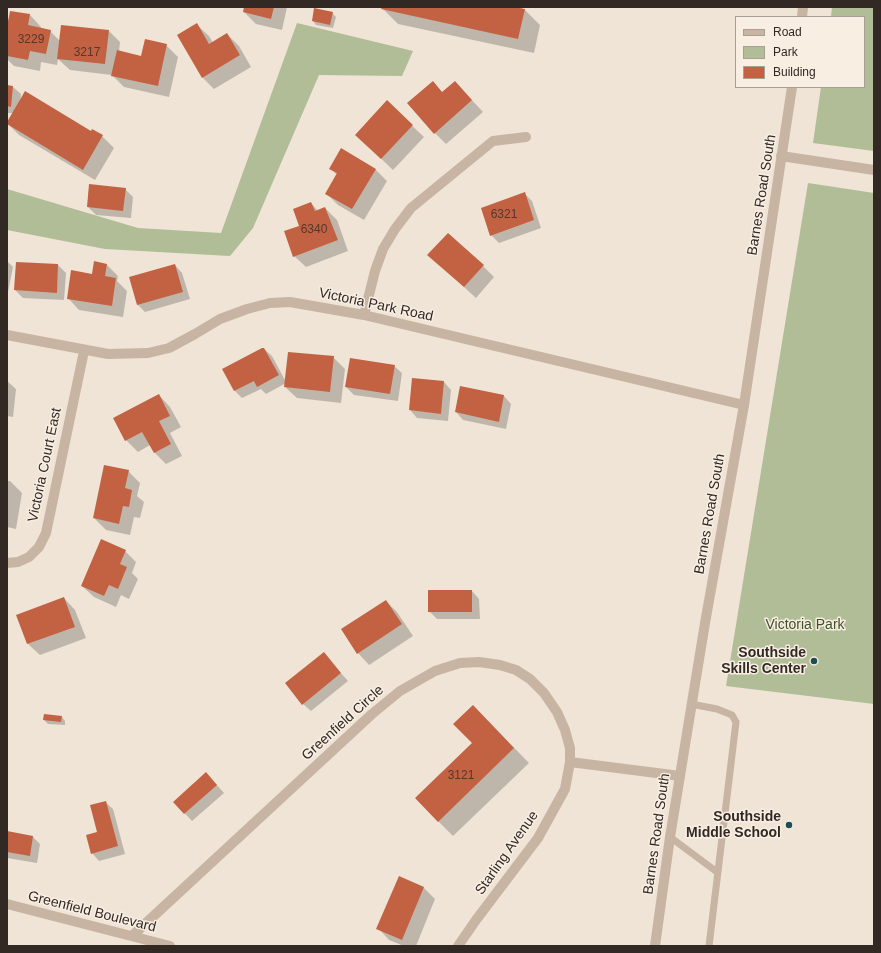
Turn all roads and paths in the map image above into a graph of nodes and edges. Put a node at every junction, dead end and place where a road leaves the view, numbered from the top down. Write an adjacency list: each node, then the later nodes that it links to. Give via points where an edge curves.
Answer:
1 (792, 88): 3 (street, Barnes Road South)
2 (526, 137): 5 (street, via 493,141 411,208 383,249)
3 (782, 156): 4 (street); 8 (street, Barnes Road South)
4 (874, 170)
5 (364, 315): 7 (street, Victoria Park Road, via 290,302 270,303 220,319 169,348 148,353 108,354); 8 (street, Victoria Park Road)
6 (7, 335): 7 (street, Victoria Park Road)
7 (84, 351): 9 (street, Victoria Court East, via 46,533 39,547 29,557)
8 (744, 405): 10 (street, Barnes Road South)
9 (7, 563)
10 (691, 704): 12 (street, Barnes Road South); 14 (lane, via 732,715 736,722)
11 (570, 762): 12 (street); 16 (street, Greenfield Circle, via 567,736 557,712 530,679 516,670 479,662 435,671 400,691 372,714); 18 (street, Starling Avenue, via 565,789 538,838)
12 (680, 776): 13 (street, Barnes Road South)
13 (670, 836): 14 (lane); 19 (street, Barnes Road South)
14 (717, 872): 20 (lane)
15 (7, 904): 16 (street, Greenfield Boulevard)
16 (132, 936): 17 (street, Greenfield Boulevard)
17 (170, 946)
18 (458, 946)
19 (655, 946)
20 (709, 946)

